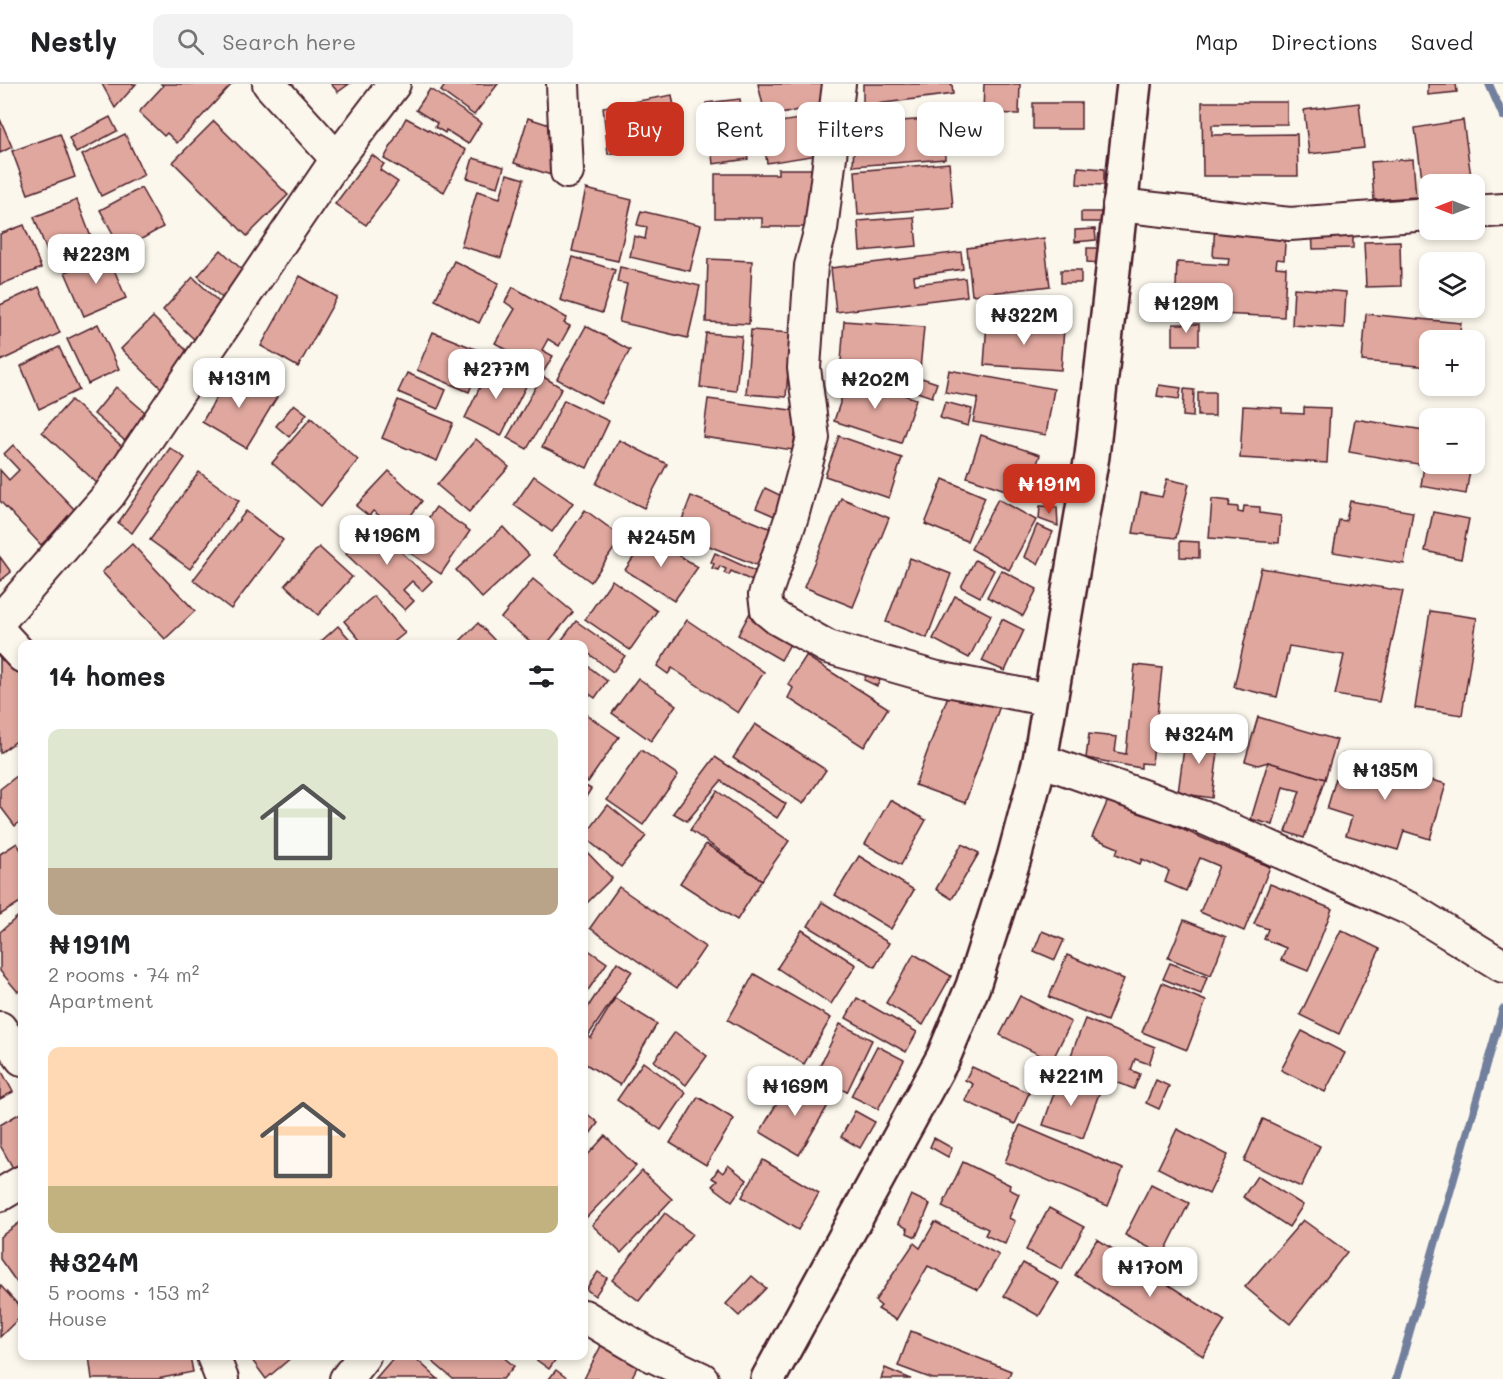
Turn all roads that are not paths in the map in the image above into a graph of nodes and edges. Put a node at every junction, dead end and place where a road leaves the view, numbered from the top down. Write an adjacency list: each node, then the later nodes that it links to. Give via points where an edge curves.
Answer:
1 (269, 84): 6 (street)
2 (394, 84): 6 (street)
3 (563, 84): 7 (street)
4 (839, 84): 15 (street, via 821,229 811,266 804,368 813,438 765,595 767,610 828,647 937,678)
5 (1134, 84): 8 (main road)
6 (337, 159): 12 (street, via 109,495)
7 (567, 172)
8 (1119, 205): 11 (street, via 1290,224); 15 (main road, via 1092,456)
9 (1503, 210): 10 (street)
10 (1485, 211)
11 (1419, 215)
12 (0, 620)
13 (0, 632): 14 (street)
14 (18, 652)
15 (1050, 700): 16 (main road)
16 (1040, 760): 17 (street, via 1202,817 1410,909); 28 (main road, via 973,986 943,1058)
17 (1503, 966)
18 (0, 1028): 19 (street)
19 (18, 1053)
20 (18, 1184): 21 (street)
21 (0, 1195)
22 (588, 1318): 27 (street)
23 (215, 1360): 25 (street)
24 (361, 1360): 26 (street)
25 (222, 1379)
26 (346, 1379)
27 (702, 1379)
28 (768, 1379)

